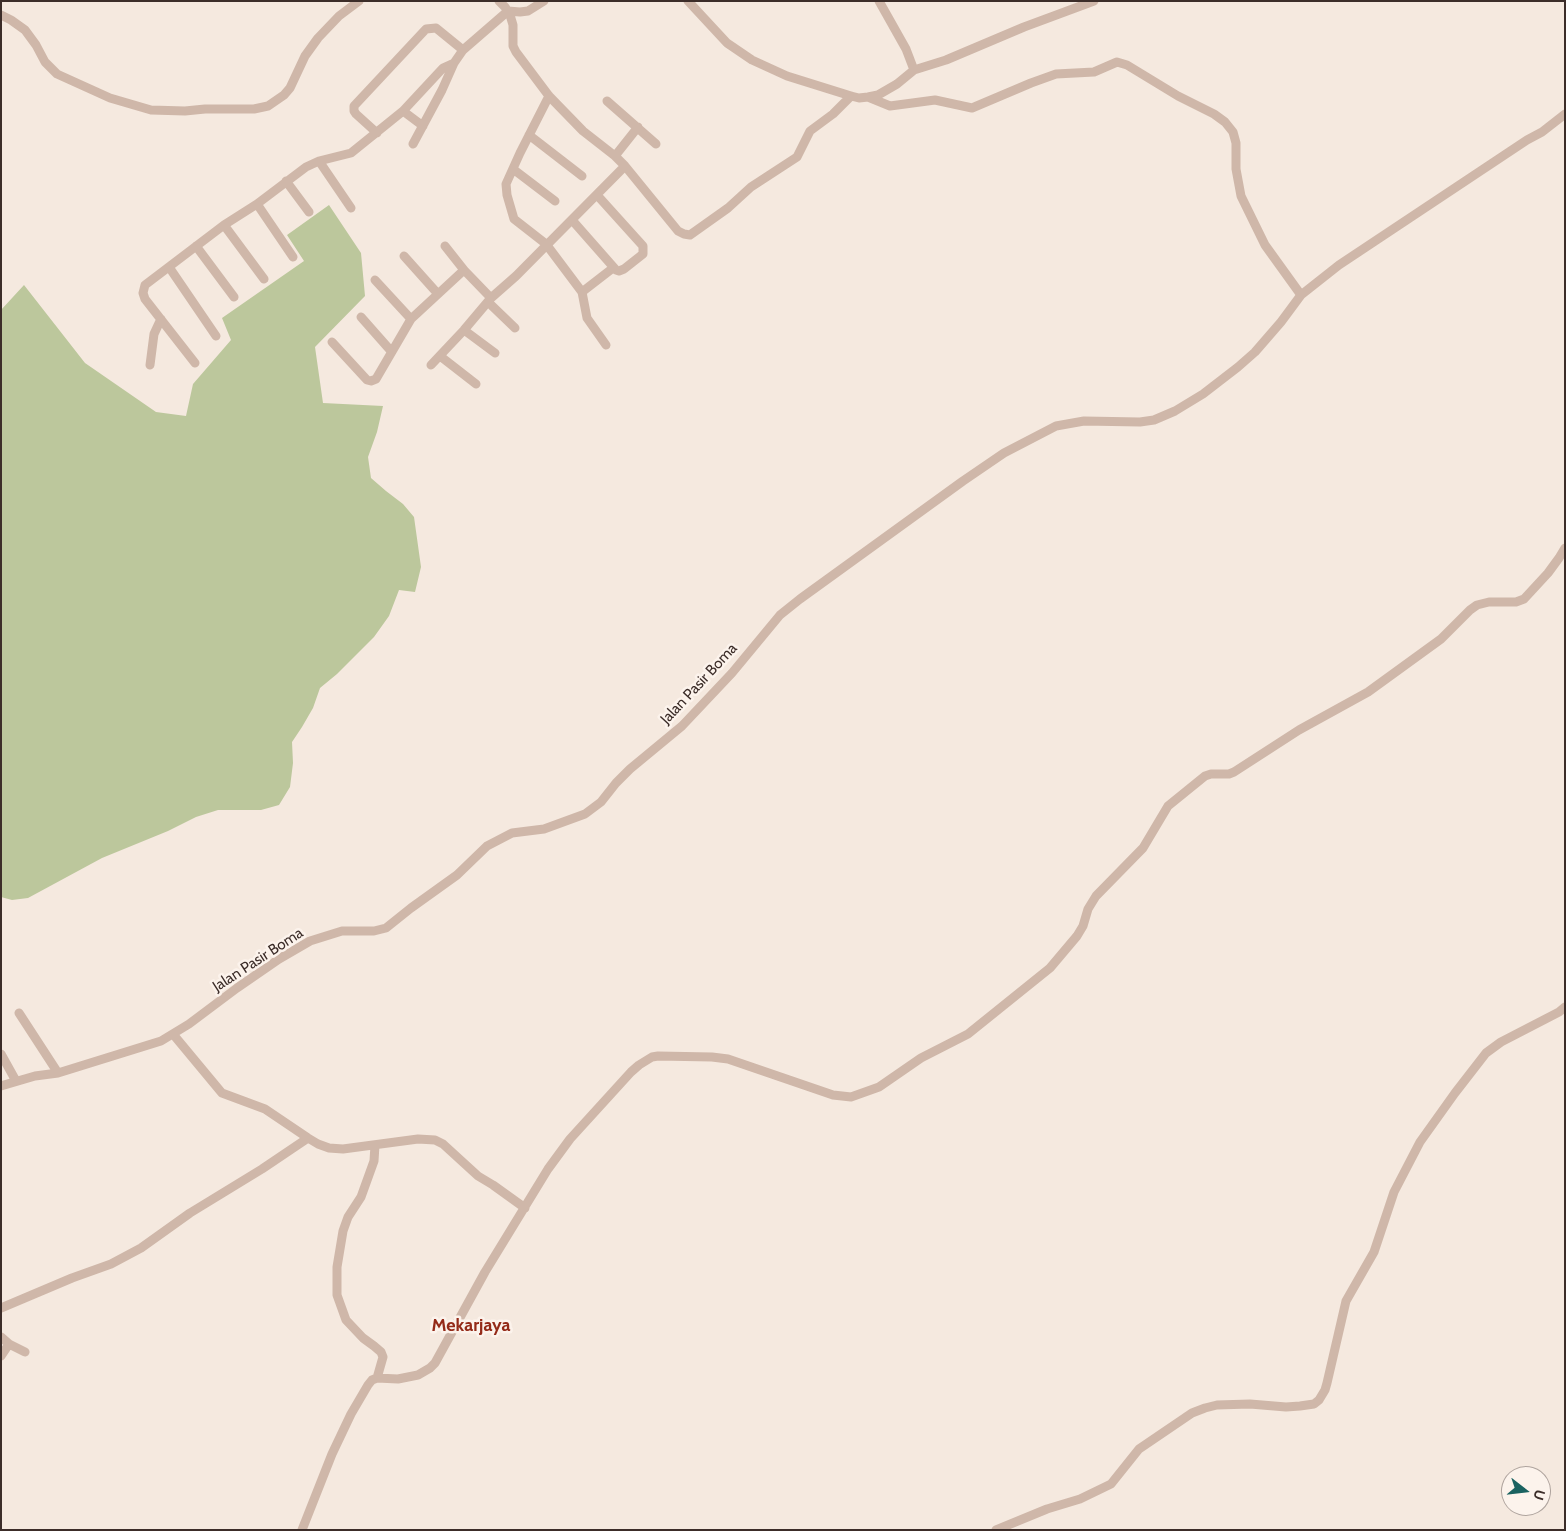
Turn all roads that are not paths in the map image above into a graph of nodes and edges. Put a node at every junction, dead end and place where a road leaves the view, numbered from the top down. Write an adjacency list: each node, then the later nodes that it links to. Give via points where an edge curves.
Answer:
1 (359, 1): 8 (street, via 318,38 284,96 268,106 254,109 151,110 110,98 57,74 45,62 25,30)
2 (499, 1): 7 (street)
3 (544, 1): 7 (street, via 528,10)
4 (688, 1): 13 (street, via 740,54 787,76)
5 (879, 1): 11 (street)
6 (1094, 1): 11 (street)
7 (508, 11): 9 (street); 12 (street, via 516,52)
8 (1, 15)
9 (464, 50): 10 (street); 20 (street, via 436,28 426,29 354,106 356,114)
10 (454, 63): 16 (street, via 443,68); 18 (street)
11 (914, 70): 14 (street, via 897,84)
12 (549, 96): 21 (street); 24 (street, via 583,131)
13 (851, 96): 14 (street); 26 (street, via 810,131 797,157 751,187 728,208 690,234 678,231)
14 (868, 98): 49 (street, via 890,106 936,100 972,108 1056,74 1094,72 1117,62 1127,65 1214,114 1233,132 1241,196 1265,246)
15 (607, 101): 19 (street)
16 (403, 111): 18 (street); 20 (street)
17 (1565, 114): 49 (street, Jalan Pasir Boma, via 1339,265)
18 (423, 126): 22 (street)
19 (638, 127): 23 (street); 24 (street)
20 (377, 133): 25 (street, via 351,153)
21 (529, 135): 27 (street); 28 (street)
22 (413, 144)
23 (656, 144)
24 (615, 156): 26 (street)
25 (319, 161): 29 (street); 33 (street)
26 (625, 166): 30 (street)
27 (513, 170): 31 (street); 37 (street, via 506,184 513,216)
28 (582, 176)
29 (286, 181): 32 (street); 34 (street)
30 (597, 195): 35 (street); 43 (street, via 644,249 643,254 624,269)
31 (555, 201)
32 (257, 204): 36 (street); 41 (street)
33 (351, 208)
34 (309, 212)
35 (572, 220): 37 (street); 43 (street)
36 (224, 225): 38 (street); 45 (street)
37 (546, 244): 47 (street); 51 (street)
38 (196, 246): 42 (street); 50 (street)
39 (445, 246): 44 (street)
40 (404, 256): 48 (street)
41 (293, 257)
42 (169, 267): 53 (street, via 143,289 145,299); 57 (street)
43 (613, 268): 47 (street)
44 (464, 270): 48 (street); 51 (street)
45 (264, 279)
46 (375, 280): 54 (street)
47 (582, 292): 59 (street, via 587,318)
48 (438, 294): 54 (street)
49 (1301, 295): 70 (street, Jalan Pasir Boma, via 1255,352 1203,394 1175,411 1140,422 1084,421 1056,426 1004,453 800,599 780,615 682,726 630,769 594,809 566,822 512,833 487,846 457,875 386,928 342,931 310,941 279,959)
50 (234, 297)
51 (489, 300): 55 (street); 56 (street)
52 (362, 317): 60 (street)
53 (161, 319): 63 (street); 64 (street, via 154,334)
54 (411, 319): 60 (street)
55 (515, 328)
56 (464, 330): 61 (street); 62 (street)
57 (216, 336)
58 (332, 342): 60 (street, via 371,382)
59 (606, 345)
60 (391, 351)
61 (494, 353)
62 (440, 356): 65 (street); 66 (street)
63 (195, 363)
64 (150, 365)
65 (431, 365)
66 (476, 384)
67 (1565, 548): 77 (street, via 1524,599 1477,605 1442,639 1368,692 1299,730 1234,772 1205,776 1168,806 1143,848 1096,896 1083,926 1058,960 968,1034 921,1058 879,1087 851,1097 815,1090 728,1059 652,1057 630,1072 570,1138)
68 (1565, 1007): 85 (street, via 1486,1053 1420,1142 1394,1192 1374,1252 1346,1301 1327,1383 1319,1400 1314,1404 1286,1407 1250,1404 1205,1408 1183,1418 1139,1449 1111,1484)
69 (19, 1013): 72 (street)
70 (173, 1034): 72 (street, Jalan Pasir Boma, via 161,1041); 75 (street, via 222,1093 265,1109)
71 (1, 1054): 73 (street)
72 (58, 1073): 73 (street, Jalan Pasir Boma)
73 (16, 1081): 74 (street, Jalan Pasir Boma)
74 (1, 1086)
75 (308, 1138): 76 (street, via 329,1148 343,1150); 78 (street, via 141,1248 111,1264)
76 (375, 1145): 77 (street, via 418,1138 435,1140 478,1176); 83 (street, via 374,1161 361,1197 348,1216 343,1231 337,1295 346,1320 381,1352 383,1357)
77 (525, 1208): 83 (street, via 435,1363 425,1372 407,1378)
78 (1, 1308)
79 (1, 1337): 80 (street)
80 (9, 1344): 81 (street); 82 (street)
81 (25, 1352)
82 (1, 1356)
83 (377, 1378): 84 (street, via 368,1385 351,1414)
84 (302, 1530)
85 (996, 1530)

